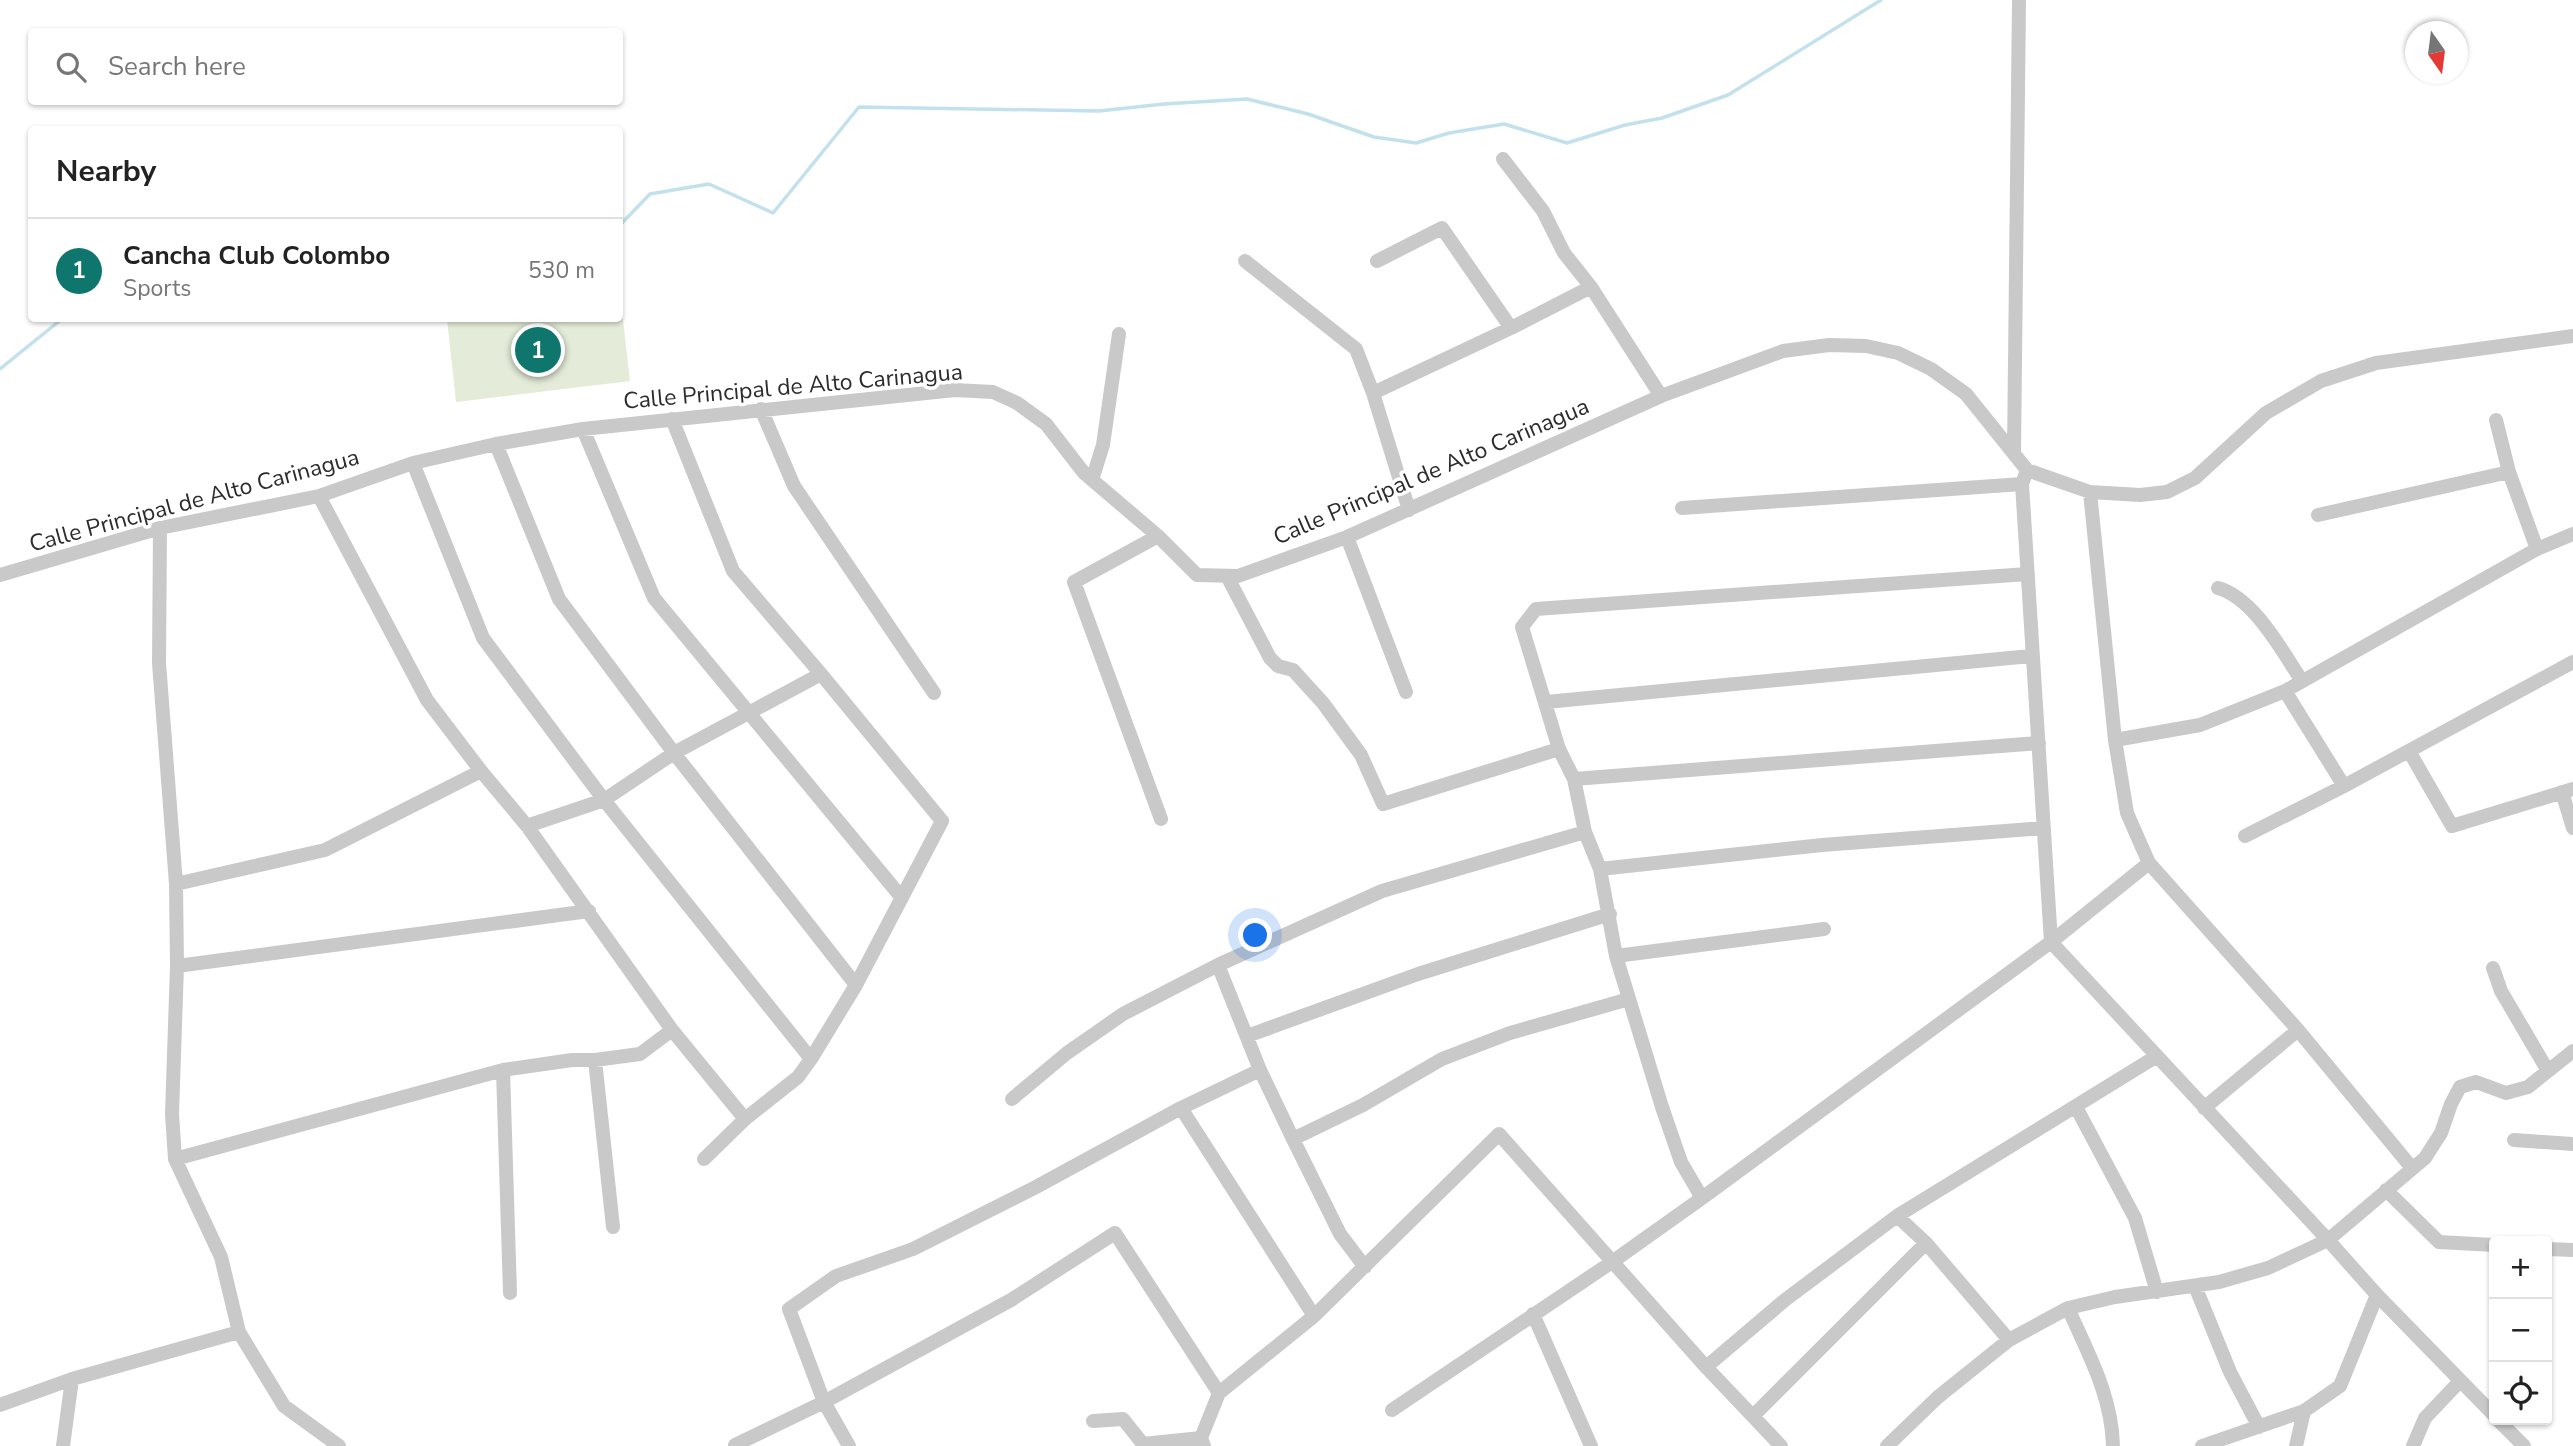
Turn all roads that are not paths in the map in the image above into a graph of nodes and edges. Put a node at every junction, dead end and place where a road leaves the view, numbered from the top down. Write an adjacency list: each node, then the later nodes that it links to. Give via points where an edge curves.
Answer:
1 (2019, 0): 16 (street)
2 (1503, 159): 5 (street, via 1543,211 1564,253)
3 (1245, 261): 9 (street, via 1356,349)
4 (1377, 261): 6 (street, via 1443,228)
5 (1591, 288): 6 (street); 10 (street)
6 (1511, 328): 9 (street)
7 (1119, 334): 20 (street, via 1103,445)
8 (2573, 335): 21 (street, via 2376,363 2321,381 2266,413 2195,478 2167,492)
9 (1373, 393): 24 (street)
10 (1661, 396): 16 (street, Calle Principal de Alto Carinagua, via 1783,351 1866,346 1909,358 1966,394); 24 (street, Calle Principal de Alto Carinagua)
11 (761, 409): 12 (street, Calle Principal de Alto Carinagua); 20 (street, Calle Principal de Alto Carinagua, via 955,390 993,393 1017,402 1046,424); 41 (street, via 794,486)
12 (671, 419): 14 (street, Calle Principal de Alto Carinagua); 37 (street, via 733,571)
13 (2496, 420): 18 (street)
14 (583, 429): 15 (street, Calle Principal de Alto Carinagua); 43 (street, via 654,598)
15 (496, 444): 17 (street, Calle Principal de Alto Carinagua); 48 (street, via 559,599)
16 (2014, 452): 19 (street, Calle Principal de Alto Carinagua)
17 (413, 463): 22 (street, Calle Principal de Alto Carinagua); 53 (street, via 482,638)
18 (2509, 472): 25 (street); 30 (street)
19 (2024, 477): 21 (street); 23 (street); 31 (street)
20 (1093, 480): 28 (street, Calle Principal de Alto Carinagua)
21 (2090, 492): 44 (street)
22 (319, 496): 26 (street, Calle Principal de Alto Carinagua); 49 (street, via 427,700)
23 (1682, 508)
24 (1409, 510): 29 (street, Calle Principal de Alto Carinagua)
25 (2318, 514)
26 (160, 527): 32 (street, Calle Principal de Alto Carinagua); 62 (street, via 159,663)
27 (2573, 534): 30 (street)
28 (1157, 536): 33 (street, Calle Principal de Alto Carinagua, via 1197,575); 54 (street, via 1074,582)
29 (1347, 537): 33 (street, Calle Principal de Alto Carinagua); 40 (street)
30 (2536, 548): 38 (street)
31 (2027, 574): 35 (street); 42 (street, via 1536,609 1522,626)
32 (0, 575)
33 (1227, 576): 46 (street, via 1270,658 1293,670 1323,703 1361,755 1383,804)
34 (2218, 589): 38 (street, via 2243,601)
35 (2031, 656): 42 (street); 45 (street)
36 (2573, 662): 47 (street)
37 (821, 674): 43 (street); 63 (street, via 942,821)
38 (2302, 681): 39 (street)
39 (2285, 691): 44 (street, via 2200,725); 51 (street)
40 (1406, 692)
41 (934, 693)
42 (1546, 702): 46 (street)
43 (746, 712): 48 (street); 63 (street)
44 (2115, 740): 60 (street, via 2127,813)
45 (2039, 743): 50 (street); 56 (street)
46 (1559, 750): 50 (street)
47 (2409, 751): 51 (street); 52 (street, via 2452,826)
48 (674, 753): 53 (street); 72 (street)
49 (481, 771): 55 (street); 62 (street, via 326,850)
50 (1574, 779): 58 (street)
51 (2344, 786): 59 (street)
52 (2568, 790): 57 (street)
53 (604, 800): 55 (street); 79 (street)
54 (1161, 819)
55 (527, 826): 64 (street)
56 (2044, 828): 61 (street); 67 (street)
57 (2573, 828)
58 (1585, 832): 61 (street); 69 (street, via 1382,891)
59 (2245, 836)
60 (2149, 863): 67 (street); 75 (street)
61 (1600, 869): 65 (street)
62 (176, 884): 70 (street)
63 (902, 898): 72 (street)
64 (589, 911): 70 (street); 74 (street)
65 (1610, 914): 68 (street); 76 (street, via 1418,974)
66 (1824, 929): 68 (street)
67 (2051, 942): 78 (street); 96 (street)
68 (1616, 956): 73 (street)
69 (1218, 965): 76 (street); 84 (street, via 1123,1014)
70 (177, 966): 92 (street)
71 (2493, 968): 83 (street, via 2501,991)
72 (856, 985): 79 (street)
73 (1629, 999): 89 (street, via 1510,1033 1442,1059); 96 (street, via 1681,1162)
74 (673, 1030): 80 (street, via 640,1054); 88 (street)
75 (2298, 1030): 87 (street); 94 (street)
76 (1247, 1036): 82 (street)
77 (2573, 1051): 83 (street)
78 (2157, 1056): 85 (street); 87 (street)
79 (811, 1059): 88 (street, via 798,1077)
80 (595, 1060): 81 (street); 98 (street)
81 (503, 1070): 92 (street); 108 (street)
82 (1260, 1070): 86 (street); 89 (street)
83 (2548, 1070): 94 (street, via 2528,1087 2506,1093 2476,1082 2460,1087 2434,1146)
84 (1012, 1099)
85 (2076, 1107): 97 (street); 107 (street, via 2135,1219)
86 (1181, 1108): 112 (street); 119 (street, via 913,1249 836,1276 789,1309)
87 (2204, 1108): 99 (street)
88 (745, 1119): 93 (street)
89 (1293, 1139): 105 (street, via 1340,1234)
90 (2514, 1140): 91 (street)
91 (2573, 1144)
92 (175, 1159): 113 (street, via 221,1257)
93 (704, 1159)
94 (2412, 1168): 95 (street)
95 (2386, 1190): 99 (street); 101 (street, via 2440,1242)
96 (1702, 1198): 104 (street)
97 (1897, 1216): 100 (street); 115 (street, via 1784,1300)
98 (612, 1227)
99 (2328, 1240): 106 (street, via 2268,1268); 109 (street)
100 (1926, 1243): 114 (street); 124 (street)
101 (2489, 1245)
102 (2552, 1249): 103 (street)
103 (2573, 1250)
104 (1612, 1262): 105 (street, via 1499,1134); 111 (street); 115 (street)
105 (1365, 1267): 112 (street)
106 (2195, 1286): 107 (street); 127 (street)
107 (2157, 1292): 110 (street)
108 (510, 1293)
109 (2377, 1295): 117 (street); 122 (street, via 2340,1386)
110 (2068, 1308): 114 (street); 136 (street, via 2103,1385)
111 (1533, 1314): 121 (street); 133 (street)
112 (1314, 1316): 118 (street)
113 (239, 1332): 116 (street); 131 (street, via 284,1406)
114 (2009, 1340): 135 (street, via 1938,1397)
115 (1706, 1367): 124 (street)
116 (72, 1379): 120 (street); 130 (street)
117 (2460, 1381): 123 (street); 139 (street, via 2425,1418)
118 (1219, 1393): 119 (street, via 1115,1233 1011,1300); 128 (street)
119 (824, 1402): 129 (street); 132 (street)
120 (0, 1405)
121 (1392, 1410)
122 (2304, 1411): 127 (street); 138 (street)
123 (2489, 1411)
124 (1752, 1416): 134 (street)
125 (1093, 1421): 128 (street, via 1124,1419 1143,1444)
126 (2503, 1425): 140 (street)
127 (2259, 1427): 137 (street)
128 (1202, 1442)
129 (735, 1445)
130 (63, 1446)
131 (339, 1446)
132 (849, 1446)
133 (1591, 1446)
134 (1781, 1446)
135 (1887, 1446)
136 (2113, 1446)
137 (2202, 1446)
138 (2296, 1446)
139 (2413, 1446)
140 (2524, 1446)

